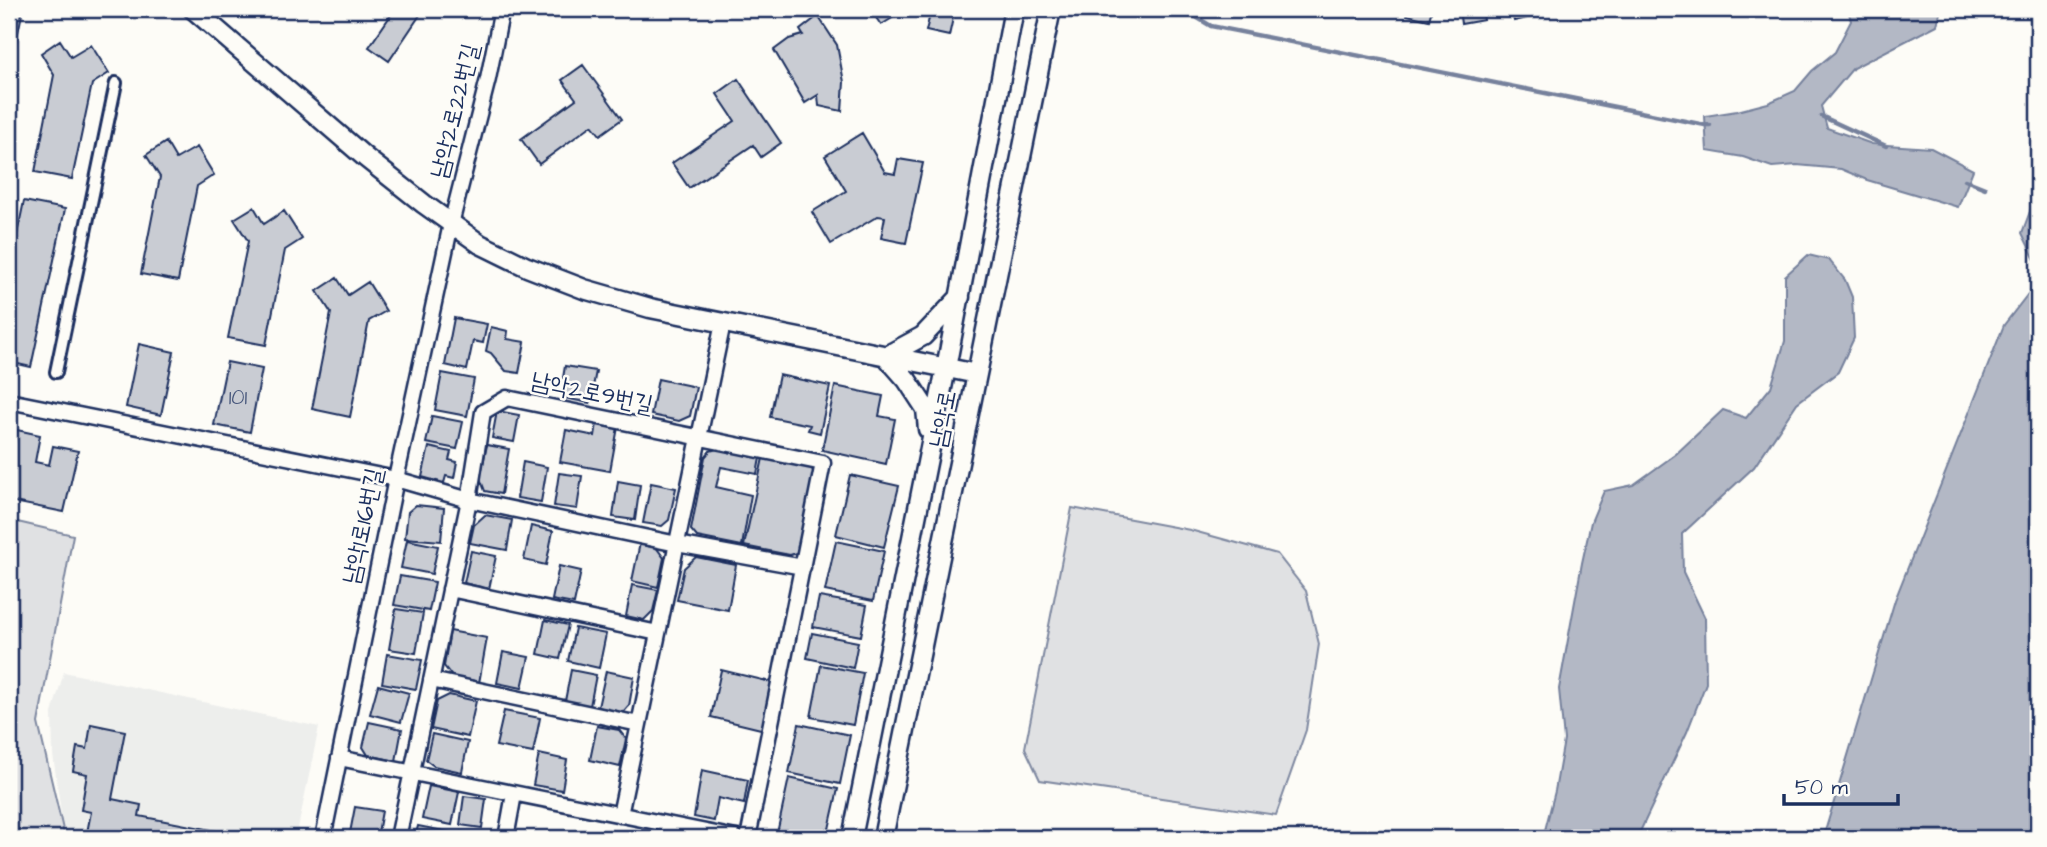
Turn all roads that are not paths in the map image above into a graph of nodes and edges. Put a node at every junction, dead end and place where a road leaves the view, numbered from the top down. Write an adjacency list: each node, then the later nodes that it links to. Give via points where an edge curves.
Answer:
1 (193, 9): 6 (street, via 366,158)
2 (502, 9): 6 (street, 남악2로22번길)
3 (1014, 9): 7 (street, 남악로)
4 (1051, 9): 12 (street, 남악로)
5 (116, 83): 11 (street)
6 (451, 224): 8 (street, via 502,256 554,278 613,298); 16 (street, 남악1로16번길)
7 (960, 297): 9 (street, via 923,336); 10 (street, 남악로)
8 (723, 323): 9 (street); 14 (street)
9 (886, 356): 10 (street); 15 (street, via 926,409)
10 (946, 368): 12 (street); 15 (street, 남악로)
11 (56, 372)
12 (977, 374): 34 (street, 남악로)
13 (9, 401): 16 (street)
14 (699, 439): 17 (street, 남악2로9번길, via 507,398 483,412); 18 (street); 19 (street, 남악2로9번길, via 823,463)
15 (929, 452): 33 (street, 남악로)
16 (396, 479): 17 (street); 24 (street, 남악1로16번길)
17 (469, 500): 18 (street); 20 (street, 남악2로9번길)
18 (677, 544): 19 (street); 21 (street)
19 (803, 568): 32 (street, 남악2로9번길)
20 (450, 589): 21 (street); 22 (street, 남악2로9번길)
21 (658, 633): 23 (street)
22 (431, 680): 23 (street); 25 (street, 남악2로9번길)
23 (639, 724): 27 (street)
24 (339, 758): 25 (street); 28 (street, 남악1로16번길)
25 (412, 773): 26 (street); 29 (street, 남악2로9번길)
26 (514, 794): 27 (street); 30 (street)
27 (620, 815): 31 (street)
28 (323, 838)
29 (398, 838)
30 (506, 838)
31 (736, 838)
32 (748, 838)
33 (852, 838)
34 (883, 838)

